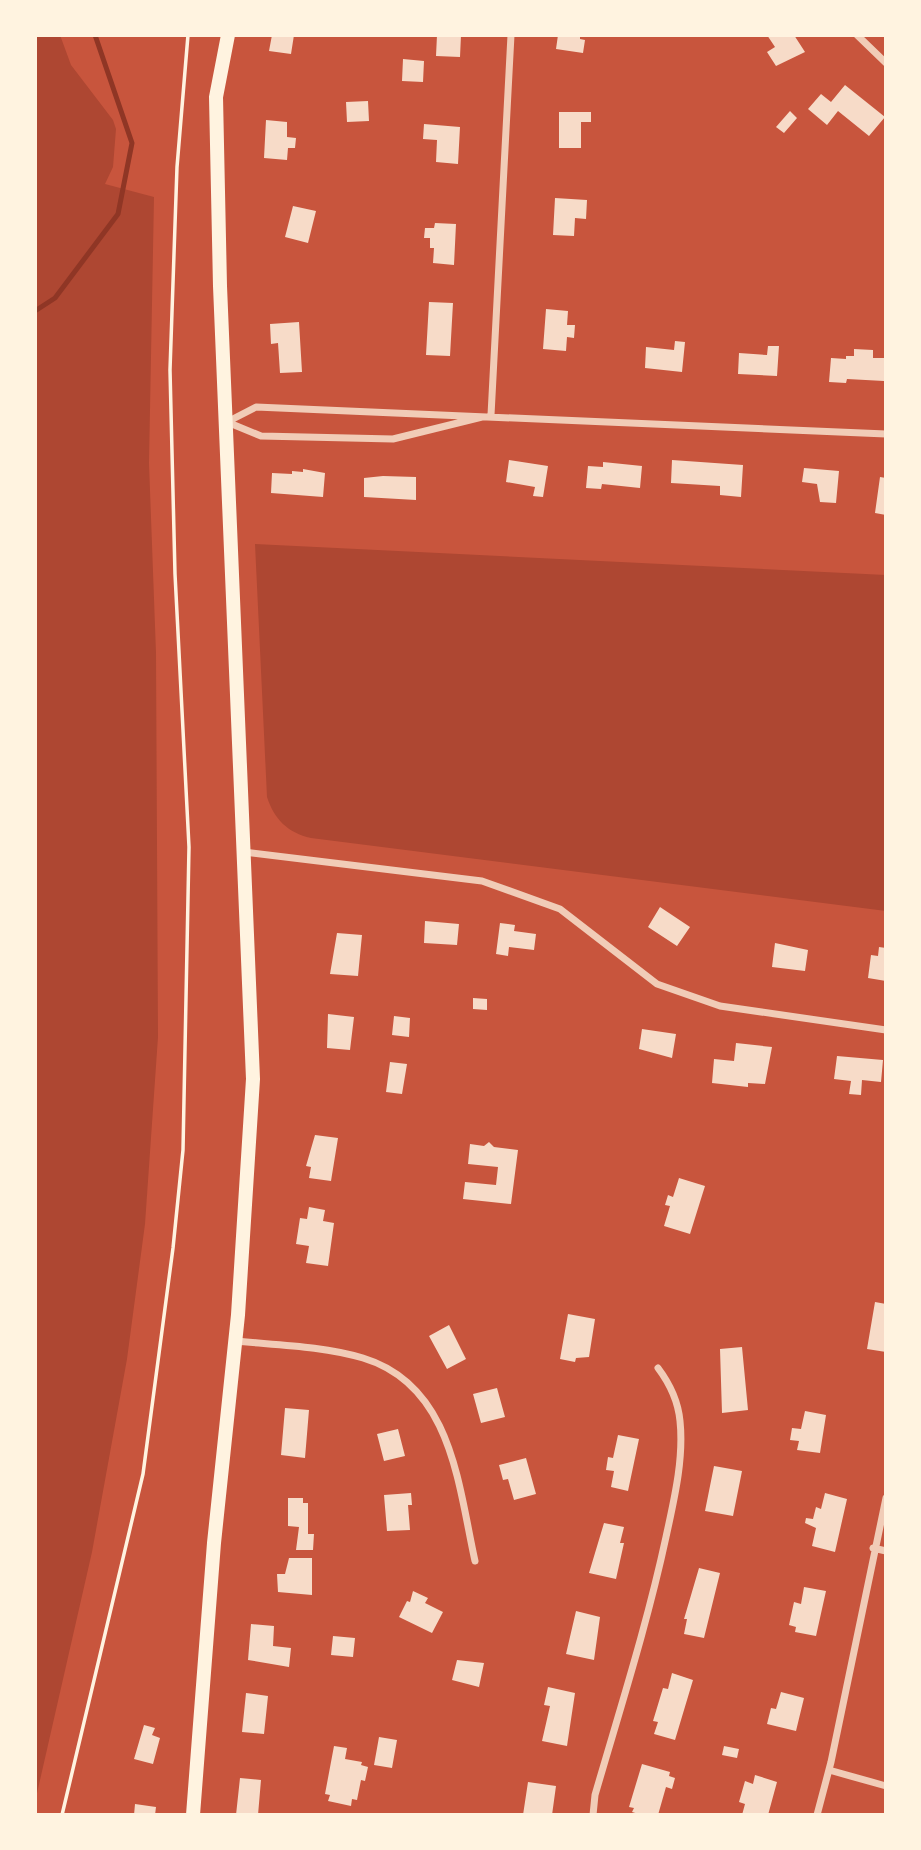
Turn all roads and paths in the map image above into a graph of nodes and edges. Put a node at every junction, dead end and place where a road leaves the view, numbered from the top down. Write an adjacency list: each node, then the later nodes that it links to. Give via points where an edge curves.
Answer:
1 (188, 35): 19 (path, via 177,167 170,370 189,847 181,1172 143,1474)
2 (228, 35): 7 (main road, via 216,97)
3 (511, 35): 6 (street)
4 (857, 35): 5 (street)
5 (886, 63)
6 (491, 415): 7 (street, via 256,407); 7 (street, via 393,439 261,436); 8 (street)
7 (226, 422): 9 (main road)
8 (886, 434)
9 (244, 852): 10 (street, via 482,881 560,909 657,984 720,1006); 11 (main road, via 253,1079)
10 (886, 1030)
11 (235, 1341): 16 (street, via 363,1358 387,1367 420,1393 448,1443); 20 (main road)
12 (658, 1368): 21 (street, via 677,1403 679,1463 643,1637)
13 (886, 1497): 14 (street)
14 (873, 1548): 15 (street); 17 (street)
15 (886, 1552)
16 (475, 1561)
17 (829, 1770): 18 (street); 22 (street)
18 (886, 1786)
19 (62, 1815)
20 (193, 1815)
21 (593, 1815)
22 (817, 1815)

